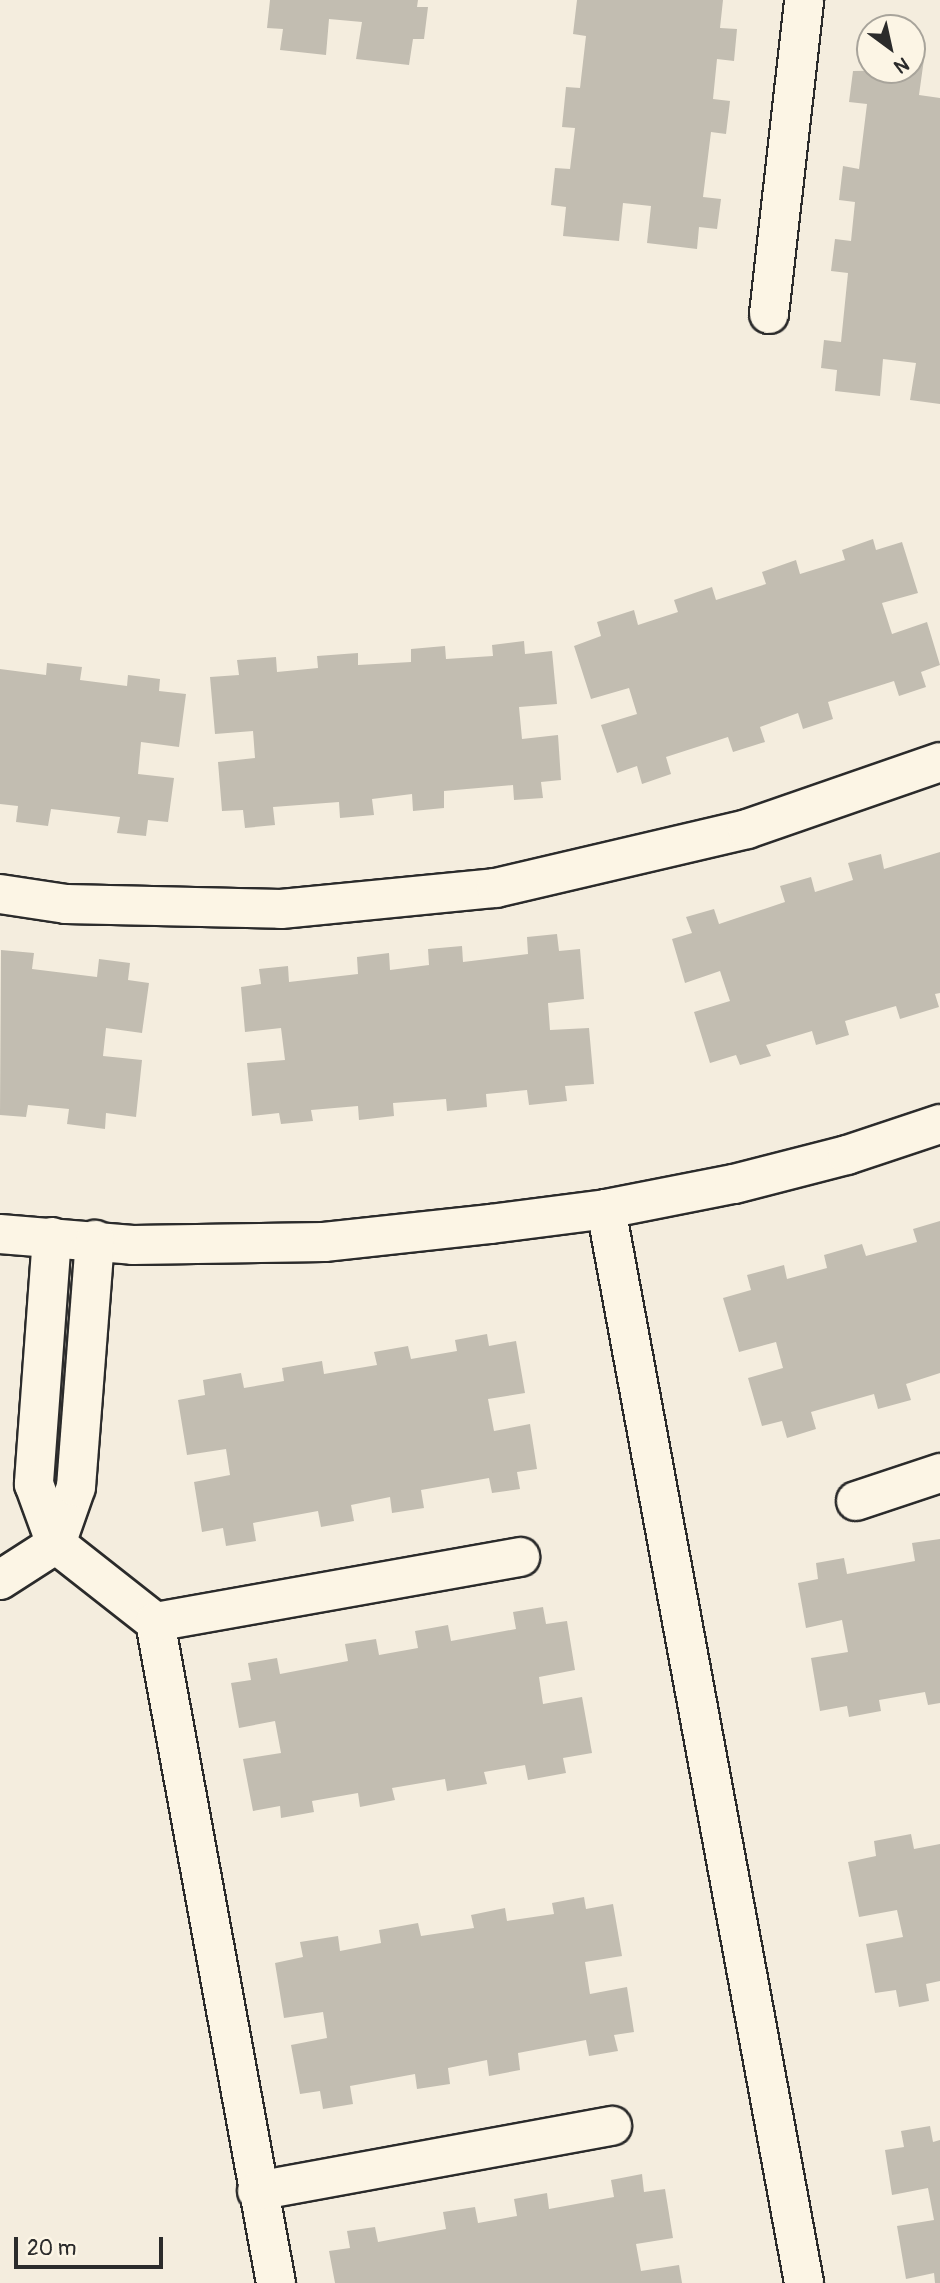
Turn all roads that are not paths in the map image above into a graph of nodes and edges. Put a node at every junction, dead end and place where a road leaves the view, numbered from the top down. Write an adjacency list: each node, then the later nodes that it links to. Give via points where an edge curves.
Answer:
1 (804, 0): 2 (street)
2 (769, 314)
3 (940, 762): 4 (street, via 747,829 496,888 281,909 66,904)
4 (0, 894)
5 (940, 1124): 6 (street, via 847,1155)
6 (606, 1209): 9 (street, via 324,1242 133,1245); 19 (street)
7 (0, 1234): 8 (street)
8 (52, 1237): 9 (street); 12 (street, via 34,1484)
9 (95, 1240): 12 (street, via 76,1487)
10 (940, 1473): 11 (street)
11 (856, 1501)
12 (56, 1544): 14 (street); 15 (street)
13 (520, 1556): 15 (street)
14 (0, 1580)
15 (155, 1622): 17 (street)
16 (612, 2126): 17 (street)
17 (257, 2191): 18 (street)
18 (276, 2283)
19 (803, 2283)

